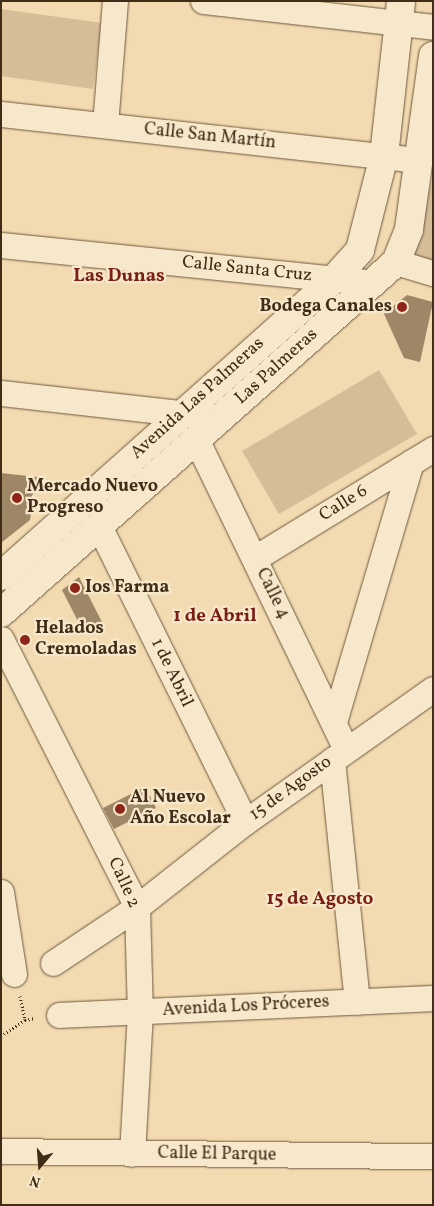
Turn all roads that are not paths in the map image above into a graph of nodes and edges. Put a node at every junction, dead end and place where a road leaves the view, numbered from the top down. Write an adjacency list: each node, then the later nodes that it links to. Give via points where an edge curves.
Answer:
1 (115, 1): 7 (street)
2 (213, 2): 3 (street)
3 (400, 12): 4 (street); 9 (street, Avenida Las Palmeras)
4 (433, 27)
5 (433, 56): 8 (street, Las Palmeras)
6 (1, 114): 7 (street, Calle San Martín)
7 (105, 125): 9 (street, Calle San Martín)
8 (424, 148): 9 (street, Calle San Martín); 11 (street, Las Palmeras, via 410,229)
9 (384, 156): 13 (street, Avenida Las Palmeras, via 360,250)
10 (1, 245): 13 (street, Calle Santa Cruz)
11 (396, 262): 12 (street); 14 (street, Las Palmeras)
12 (433, 274)
13 (334, 279): 14 (street, Calle Santa Cruz); 16 (street, Avenida Las Palmeras)
14 (373, 283): 17 (street, Las Palmeras)
15 (1, 394): 16 (street)
16 (182, 413): 17 (street); 23 (street, Avenida Las Palmeras)
17 (220, 418): 18 (street, Las Palmeras)
18 (196, 439): 21 (street, Las Palmeras); 22 (street, Calle 4)
19 (433, 449): 20 (street, Calle 6)
20 (411, 462): 22 (street, Calle 6); 27 (street)
21 (98, 524): 24 (street, Las Palmeras); 29 (street, 1 de Abril)
22 (255, 558): 27 (street, Calle 4)
23 (1, 576)
24 (1, 613)
25 (1, 638): 31 (street, Calle 2)
26 (433, 688): 28 (street, 15 de Agosto)
27 (334, 722): 28 (street, Calle 4)
28 (339, 754): 29 (street, 15 de Agosto); 35 (street, Calle 4)
29 (245, 822): 31 (street, 15 de Agosto)
30 (1, 892): 33 (street)
31 (137, 907): 32 (street, 15 de Agosto); 36 (street, Calle 2)
32 (53, 962)
33 (14, 974)
34 (433, 998): 35 (street, Avenida Los Próceres)
35 (357, 1002): 36 (street, Avenida Los Próceres)
36 (140, 1012): 37 (street, Avenida Los Próceres); 39 (street, Calle 2)
37 (60, 1015)
38 (1, 1151): 39 (street, Calle El Parque)
39 (132, 1154): 40 (street, Calle El Parque)
40 (433, 1156)

